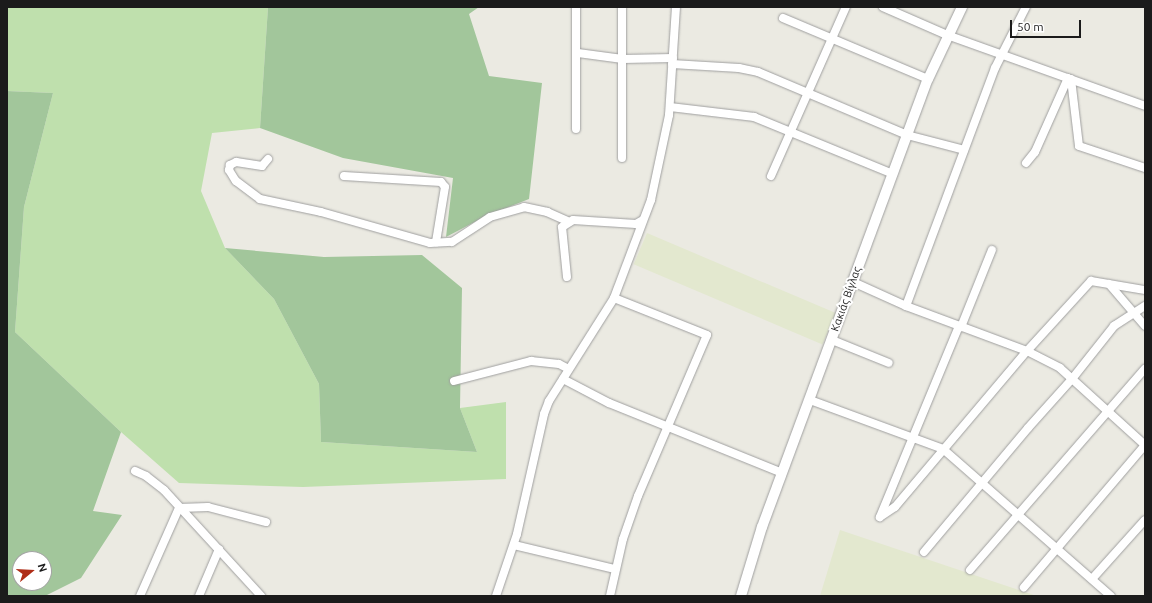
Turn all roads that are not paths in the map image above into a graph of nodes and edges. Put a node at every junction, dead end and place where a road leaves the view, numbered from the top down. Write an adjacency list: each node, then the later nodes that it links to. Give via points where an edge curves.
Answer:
1 (576, 7): 11 (street)
2 (622, 7): 13 (street)
3 (676, 7): 14 (street)
4 (846, 7): 10 (street)
5 (883, 7): 9 (street)
6 (962, 7): 9 (street, Κακιάς Βίγλας)
7 (1026, 7): 12 (street)
8 (783, 18): 10 (street)
9 (947, 36): 12 (street); 15 (street, Κακιάς Βίγλας)
10 (832, 40): 15 (street); 17 (street)
11 (578, 53): 13 (street); 20 (street)
12 (1002, 54): 16 (street); 23 (street)
13 (623, 59): 14 (street); 24 (street)
14 (672, 61): 17 (street, via 758,72); 19 (street)
15 (928, 79): 22 (street, Κακιάς Βίγλας)
16 (1069, 79): 18 (street); 26 (street, via 1035,152); 27 (street, via 1079,146)
17 (806, 93): 21 (street); 22 (street)
18 (1145, 106)
19 (670, 107): 21 (street, via 754,117); 31 (street, via 659,165)
20 (576, 129)
21 (789, 131): 28 (street); 30 (street)
22 (907, 135): 23 (street); 28 (street, Κακιάς Βίγλας)
23 (964, 150): 40 (street)
24 (622, 158)
25 (268, 159): 33 (street, via 262,166 236,162 230,165 229,170 236,181 260,199 321,212 430,243)
26 (1026, 163)
27 (1145, 168)
28 (893, 174): 36 (street, Κακιάς Βίγλας)
29 (344, 176): 33 (street, via 441,182 445,187)
30 (771, 176)
31 (644, 220): 32 (street, via 636,224 573,220); 39 (street)
32 (569, 222): 33 (street, via 547,212 524,207 490,217 452,242); 35 (street, via 562,227)
33 (436, 242)
34 (992, 250): 43 (street)
35 (567, 277)
36 (853, 282): 40 (street); 45 (street, Κακιάς Βίγλας)
37 (1109, 284): 38 (street); 42 (street); 46 (street, via 1091,281)
38 (1145, 290)
39 (614, 298): 48 (street); 55 (street, via 707,335)
40 (906, 306): 43 (street)
41 (1145, 306): 42 (street)
42 (1133, 312): 44 (street); 51 (street, via 1114,326)
43 (960, 326): 46 (street); 56 (street)
44 (1145, 326)
45 (832, 340): 47 (street); 53 (street, Κακιάς Βίγλας)
46 (1027, 351): 51 (street, via 1060,368); 57 (street)
47 (889, 363)
48 (569, 369): 50 (street); 52 (street, via 559,364 531,361)
49 (1145, 369): 54 (street)
50 (563, 379): 55 (street, via 609,404); 65 (street, via 544,414)
51 (1072, 379): 54 (street); 60 (street)
52 (454, 381)
53 (810, 400): 56 (street); 59 (street, Κακιάς Βίγλας)
54 (1108, 412): 62 (street); 66 (street, via 1145,445)
55 (666, 427): 59 (street); 69 (street, via 638,496)
56 (914, 439): 57 (street); 57 (street, via 880,517 895,507)
57 (943, 449): 60 (street)
58 (135, 471): 61 (street, via 156,483)
59 (782, 473): 78 (street, Κακιάς Βίγλας)
60 (981, 483): 62 (street); 68 (street)
61 (179, 508): 64 (street, via 208,507); 67 (street); 74 (street)
62 (1018, 515): 66 (street); 70 (street)
63 (1145, 520): 71 (street)
64 (266, 522)
65 (514, 545): 69 (street); 76 (street)
66 (1056, 548): 71 (street); 72 (street)
67 (219, 549): 73 (street); 75 (street)
68 (924, 552)
69 (615, 569): 77 (street)
70 (970, 570)
71 (1092, 579): 79 (street)
72 (1024, 587)
73 (259, 595)
74 (140, 596)
75 (199, 596)
76 (496, 596)
77 (610, 596)
78 (741, 596)
79 (1111, 596)

